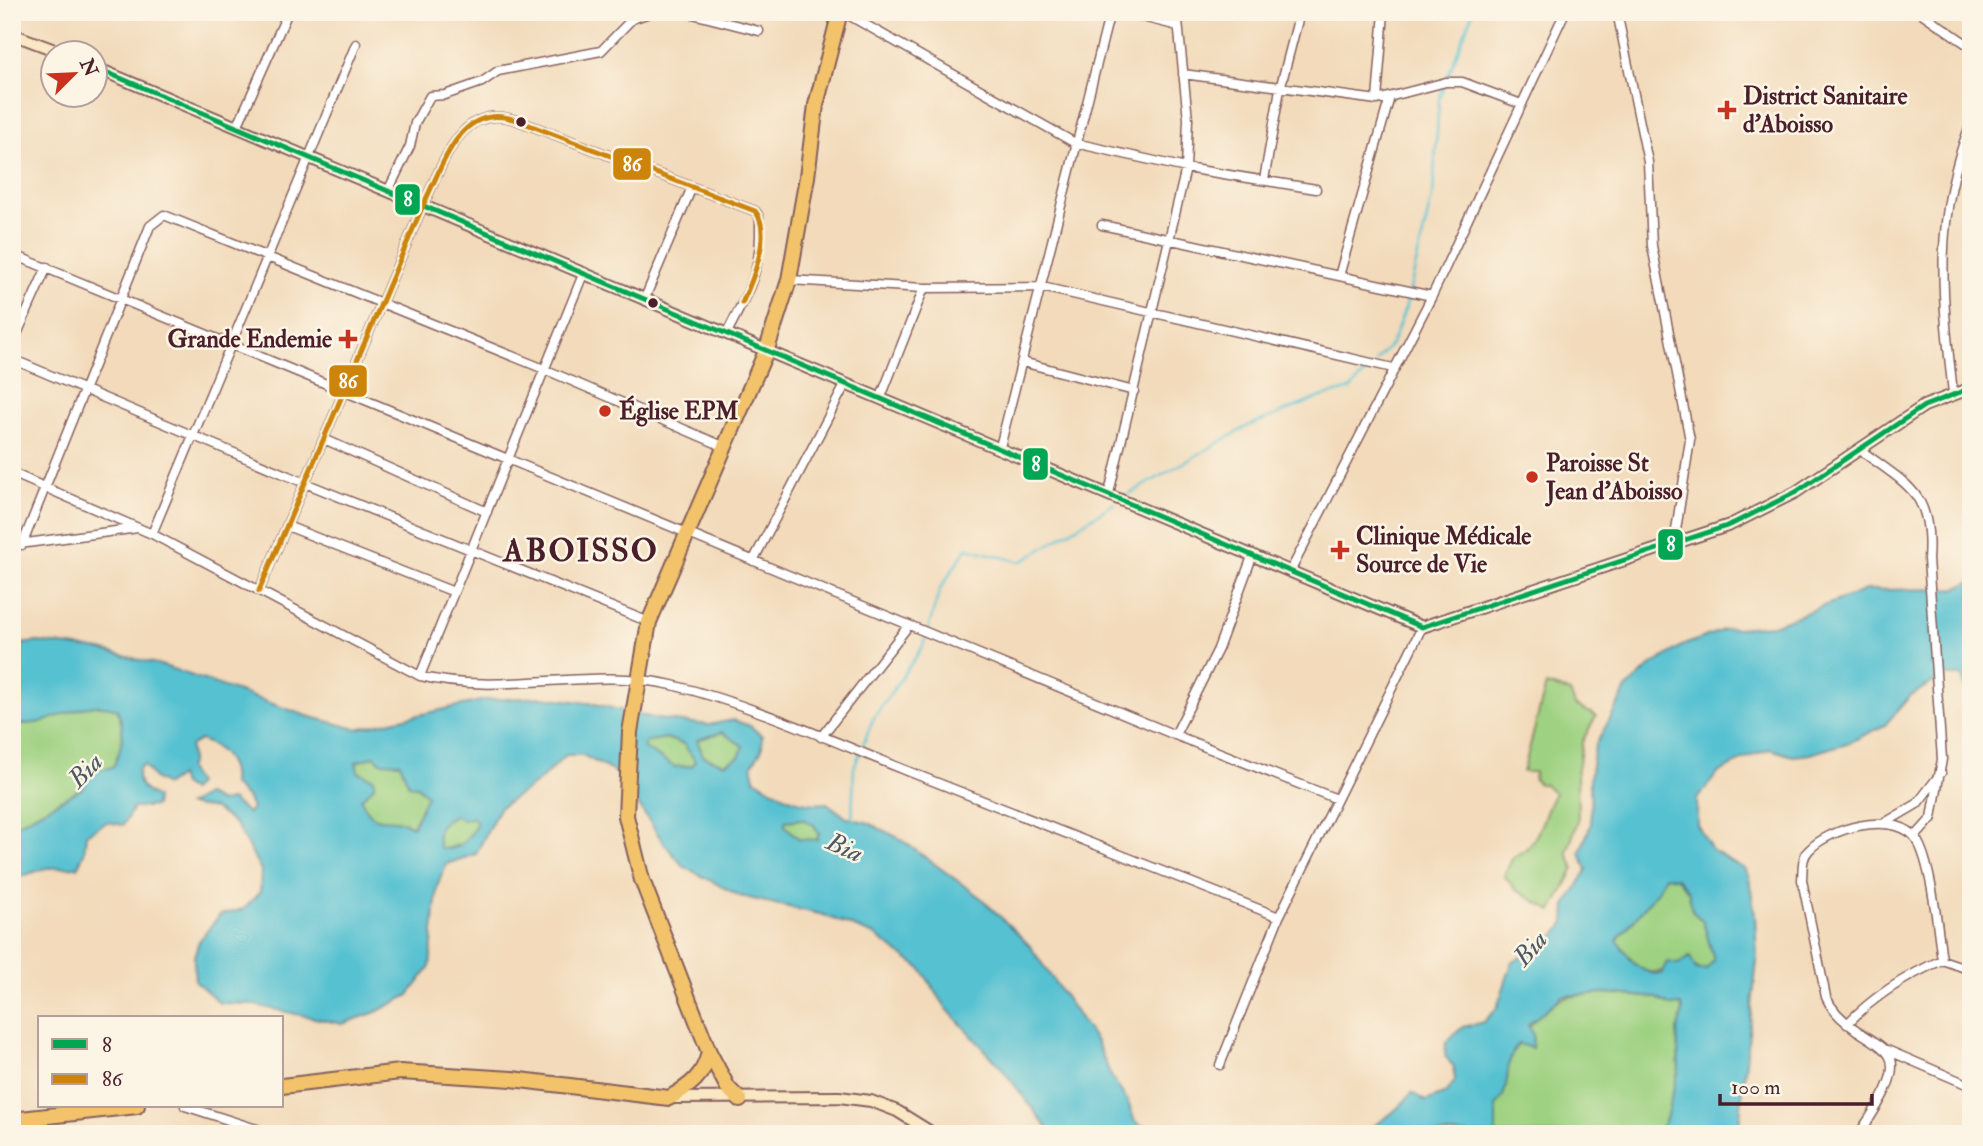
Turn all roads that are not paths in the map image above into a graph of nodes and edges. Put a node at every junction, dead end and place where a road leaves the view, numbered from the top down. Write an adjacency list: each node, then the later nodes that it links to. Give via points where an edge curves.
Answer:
1 (288, 12): 26 (street)
2 (652, 12): 32 (street, via 632,19 601,51 498,71 482,82 430,96)
3 (685, 12): 14 (street)
4 (841, 12): 27 (street); 42 (highway, via 816,105)
5 (1110, 12): 27 (street)
6 (1123, 12): 13 (street)
7 (1177, 12): 13 (street)
8 (1300, 12): 21 (street)
9 (1384, 12): 23 (street)
10 (1565, 12): 24 (street)
11 (1617, 12): 80 (street, via 1648,162 1652,246 1690,440)
12 (1920, 12): 18 (street)
13 (1178, 26): 20 (street)
14 (760, 31)
15 (12, 34): 16 (main road)
16 (38, 44)
17 (356, 44): 28 (street)
18 (1971, 47)
19 (108, 73): 26 (main road)
20 (1182, 74): 21 (street); 29 (street, via 1188,119)
21 (1280, 89): 23 (street); 30 (street)
22 (1390, 97): 23 (street); 24 (street, via 1462,82); 41 (street)
23 (1377, 100)
24 (1521, 104): 46 (street)
25 (1971, 123): 63 (street, via 1947,208 1941,271)
26 (237, 127): 28 (main road)
27 (1075, 143): 29 (street); 43 (street)
28 (309, 157): 32 (main road); 38 (street)
29 (1186, 168): 30 (street); 36 (street)
30 (1264, 180): 33 (street)
31 (692, 187): 34 (street, via 498,114 467,126); 47 (street); 50 (street, via 759,215 758,268)
32 (389, 189): 34 (main road)
33 (1316, 189)
34 (424, 203): 40 (main road); 48 (street)
35 (1102, 225): 36 (street)
36 (1169, 240): 41 (street); 49 (street)
37 (12, 254): 39 (street)
38 (267, 258): 45 (street, via 164,215 150,226); 48 (street); 51 (street)
39 (47, 267): 45 (street); 52 (street)
40 (584, 272): 47 (main road); 57 (street)
41 (1339, 276): 46 (street)
42 (789, 280): 44 (street); 53 (highway)
43 (1042, 287): 44 (street); 49 (street); 55 (street)
44 (924, 288): 64 (street)
45 (121, 296): 51 (street); 60 (street)
46 (1432, 296): 56 (street)
47 (645, 298): 50 (main road)
48 (381, 304): 57 (street); 62 (street)
49 (1152, 314): 56 (street); 61 (street)
50 (727, 332): 53 (main road)
51 (231, 344): 62 (street); 65 (street)
52 (12, 345)
53 (767, 349): 58 (main road); 67 (highway)
54 (12, 359): 60 (street)
55 (1022, 362): 61 (street); 68 (street)
56 (1393, 368): 86 (street)
57 (544, 369): 67 (street); 70 (street)
58 (846, 383): 64 (main road); 85 (street)
59 (1971, 388): 63 (main road)
60 (85, 389): 65 (street); 73 (street)
61 (1134, 391): 74 (street)
62 (344, 392): 66 (street); 70 (street)
63 (1953, 393): 69 (main road, via 1894,424)
64 (881, 397): 68 (main road)
65 (193, 435): 72 (street); 79 (street)
66 (324, 439): 72 (street); 75 (street)
67 (725, 447): 78 (highway)
68 (1000, 447): 74 (main road)
69 (1860, 449): 80 (main road, via 1766,509); 96 (street, via 1914,490 1926,508)
70 (508, 458): 75 (street); 78 (street)
71 (12, 473): 73 (street)
72 (304, 483): 76 (street); 83 (street)
73 (45, 487): 77 (street); 82 (street)
74 (1109, 494): 84 (main road)
75 (486, 512): 83 (street)
76 (287, 526): 87 (street); 88 (street)
77 (138, 528): 79 (street); 82 (street)
78 (688, 532): 85 (street); 89 (highway)
79 (152, 534): 87 (street)
80 (1674, 543): 91 (main road)
81 (12, 545): 82 (street)
82 (22, 545)
83 (472, 548): 88 (street); 89 (street)
84 (1253, 554): 86 (main road); 94 (street, via 1218,649)
85 (753, 561): 90 (street)
86 (1291, 570): 91 (main road)
87 (259, 591): 92 (street)
88 (454, 592): 92 (street)
89 (649, 622): 93 (highway)
90 (909, 625): 94 (street); 95 (street)
91 (1422, 627): 97 (street)
92 (419, 676): 93 (street, via 479,684)
93 (639, 679): 95 (street, via 706,695); 105 (highway, via 626,816 642,880)
94 (1175, 735): 97 (street)
95 (821, 737): 100 (street)
96 (1941, 773): 98 (street, via 1917,804); 99 (street, via 1932,818)
97 (1337, 799): 100 (street)
98 (1880, 825): 99 (street, via 1902,827); 103 (street, via 1824,838 1807,851 1803,862 1802,880 1826,997 1830,1008)
99 (1915, 837): 101 (street, via 1932,893)
100 (1279, 917): 106 (street)
101 (1942, 960): 102 (street); 103 (street, via 1863,1007)
102 (1971, 970)
103 (1847, 1024): 104 (street)
104 (1884, 1049): 108 (street); 116 (street, via 1893,1070)
105 (709, 1052): 109 (highway, via 698,1079); 110 (highway, via 722,1080)
106 (1220, 1065)
107 (284, 1086): 109 (highway, via 400,1072 512,1079)
108 (1971, 1086)
109 (669, 1098): 110 (main road)
110 (740, 1100): 115 (main road, via 839,1097 871,1101)
111 (119, 1108): 113 (highway)
112 (191, 1108): 114 (street)
113 (12, 1120)
114 (272, 1134)
115 (934, 1134)
116 (1859, 1134)

